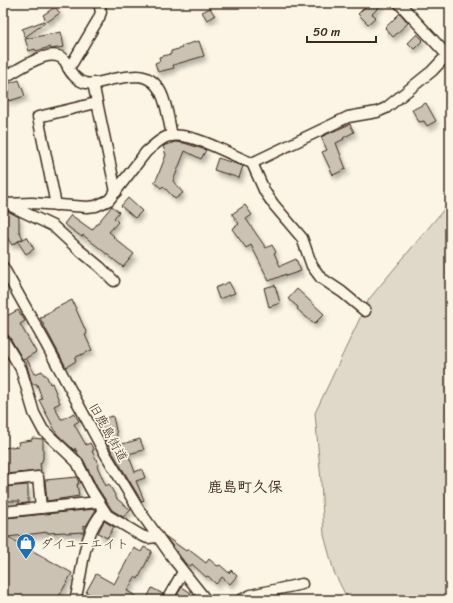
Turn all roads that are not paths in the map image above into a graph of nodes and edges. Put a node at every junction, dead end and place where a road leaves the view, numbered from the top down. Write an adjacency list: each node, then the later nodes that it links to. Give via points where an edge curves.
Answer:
1 (99, 3): 4 (street, via 99,18)
2 (399, 3): 3 (street)
3 (448, 54): 9 (street, via 432,71 386,108 348,117)
4 (68, 68): 5 (street, via 59,56 48,55); 6 (street, via 75,78)
5 (3, 78)
6 (93, 84): 7 (street); 8 (street, via 129,76 150,79 162,93)
7 (96, 103): 10 (street); 12 (street, via 38,117)
8 (172, 136): 9 (street, via 192,137); 10 (street, via 166,137 146,152)
9 (252, 163): 15 (street, via 265,192 302,238 312,266 321,278)
10 (116, 192): 12 (street, via 109,200 96,206)
11 (6, 204): 12 (street); 14 (street, via 53,226)
12 (56, 205)
13 (3, 267): 22 (street, 旧鹿島街道, via 103,450)
14 (114, 281)
15 (365, 311)
16 (3, 339): 18 (street, via 21,369 38,423 77,462)
17 (3, 481): 19 (street, via 38,477)
18 (98, 502): 19 (street); 20 (street)
19 (41, 508): 21 (street)
20 (104, 511): 22 (street, via 109,517 142,536); 25 (street, via 94,524 85,546)
21 (3, 512)
22 (157, 537): 23 (street, 旧鹿島街道)
23 (184, 572): 26 (street); 27 (street, 旧鹿島街道)
24 (302, 584): 28 (street, via 251,595)
25 (75, 600)
26 (168, 600)
27 (206, 600)
28 (241, 600)

